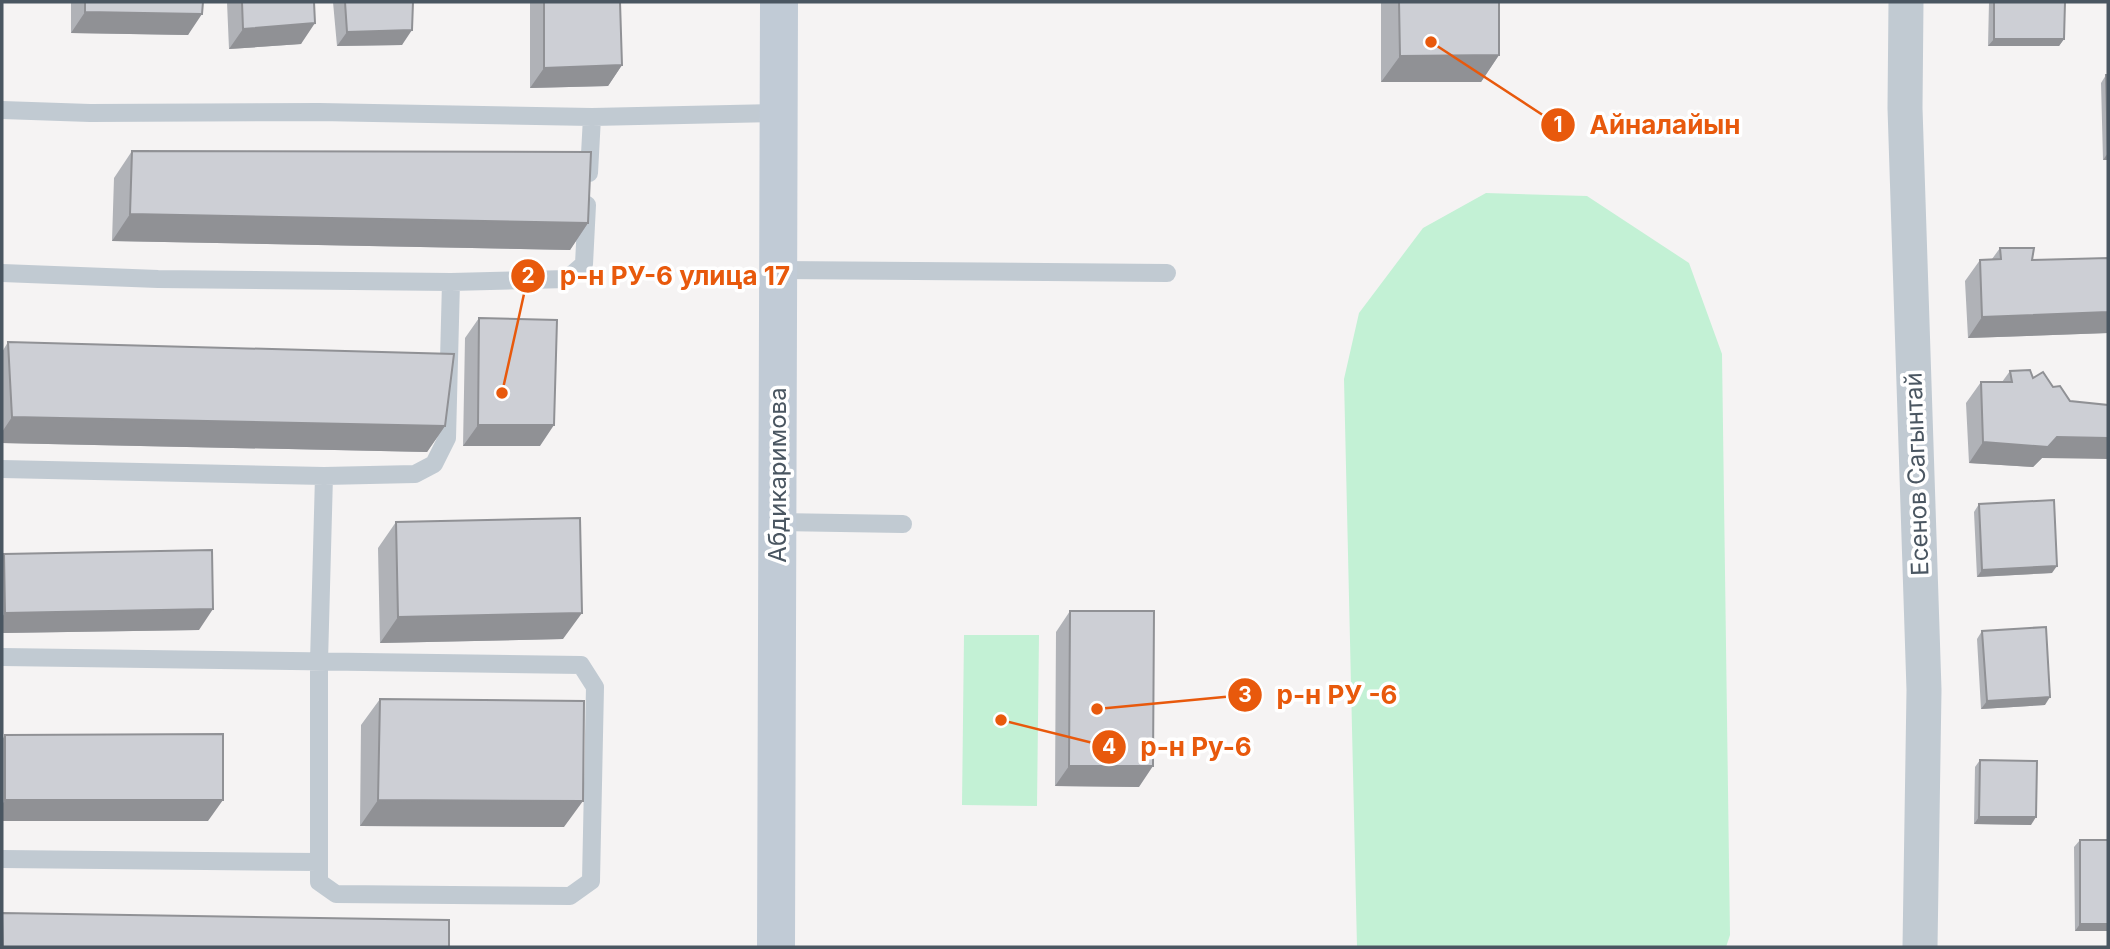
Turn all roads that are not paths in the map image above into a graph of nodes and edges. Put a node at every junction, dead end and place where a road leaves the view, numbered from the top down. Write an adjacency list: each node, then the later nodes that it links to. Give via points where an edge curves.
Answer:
1 (779, 2): 4 (main road, Абдикаримова)
2 (1906, 2): 19 (street, Есенов Сагынтай, via 1905,108 1924,690)
3 (2, 110): 5 (lane)
4 (779, 113): 5 (lane); 6 (main road, Абдикаримова)
5 (592, 117): 9 (lane, via 584,264 566,279)
6 (779, 270): 8 (lane); 12 (main road, Абдикаримова)
7 (2, 273): 9 (lane)
8 (1167, 273)
9 (451, 282): 11 (lane, via 447,438 434,464 415,474)
10 (2, 469): 11 (lane)
11 (324, 476): 15 (lane)
12 (778, 522): 13 (lane); 18 (main road, Абдикаримова)
13 (903, 524)
14 (2, 657): 15 (lane)
15 (319, 662): 17 (lane); 17 (lane, via 581,665 596,687 591,881 570,896 336,894 319,882)
16 (2, 859): 17 (lane)
17 (319, 862)
18 (776, 947)
19 (1920, 947)

